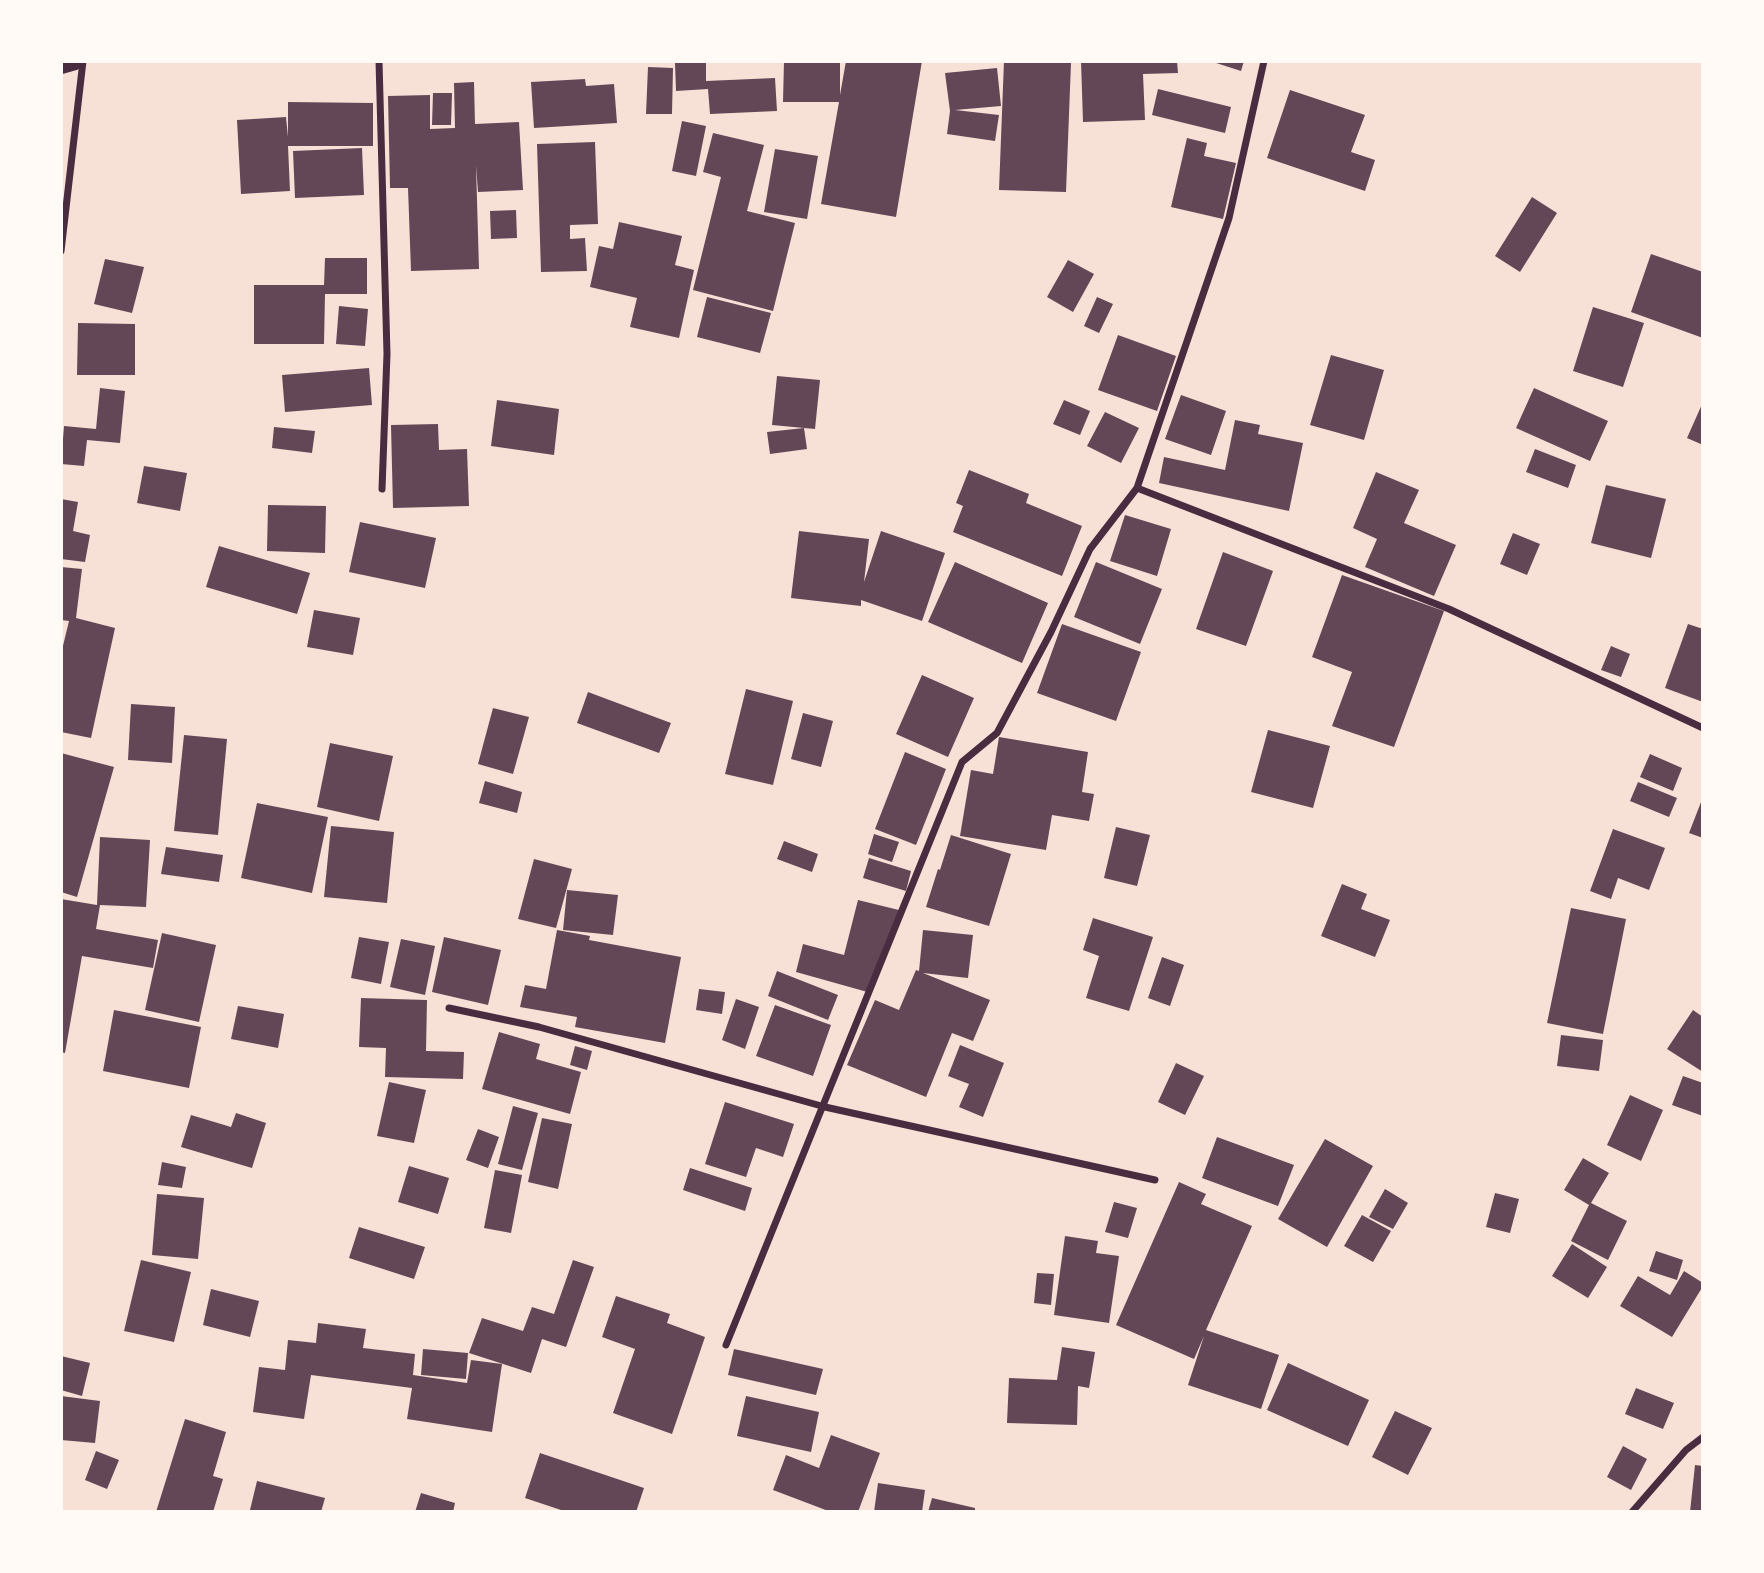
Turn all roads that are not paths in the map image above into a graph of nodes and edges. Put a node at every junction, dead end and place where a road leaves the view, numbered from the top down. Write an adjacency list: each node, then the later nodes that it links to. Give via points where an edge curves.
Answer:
1 (75, 61): 5 (main road)
2 (83, 61): 6 (street)
3 (379, 61): 8 (street, via 387,354)
4 (1264, 61): 7 (street, via 1229,218)
5 (61, 65)
6 (61, 251)
7 (1137, 488): 9 (street, via 1449,608); 11 (street, via 1090,549 997,733 962,762)
8 (382, 489)
9 (1703, 728)
10 (449, 1009): 11 (street, via 539,1027)
11 (824, 1107): 12 (street); 13 (street)
12 (1155, 1181)
13 (726, 1345)
14 (1703, 1437): 15 (street)
15 (1632, 1512)

